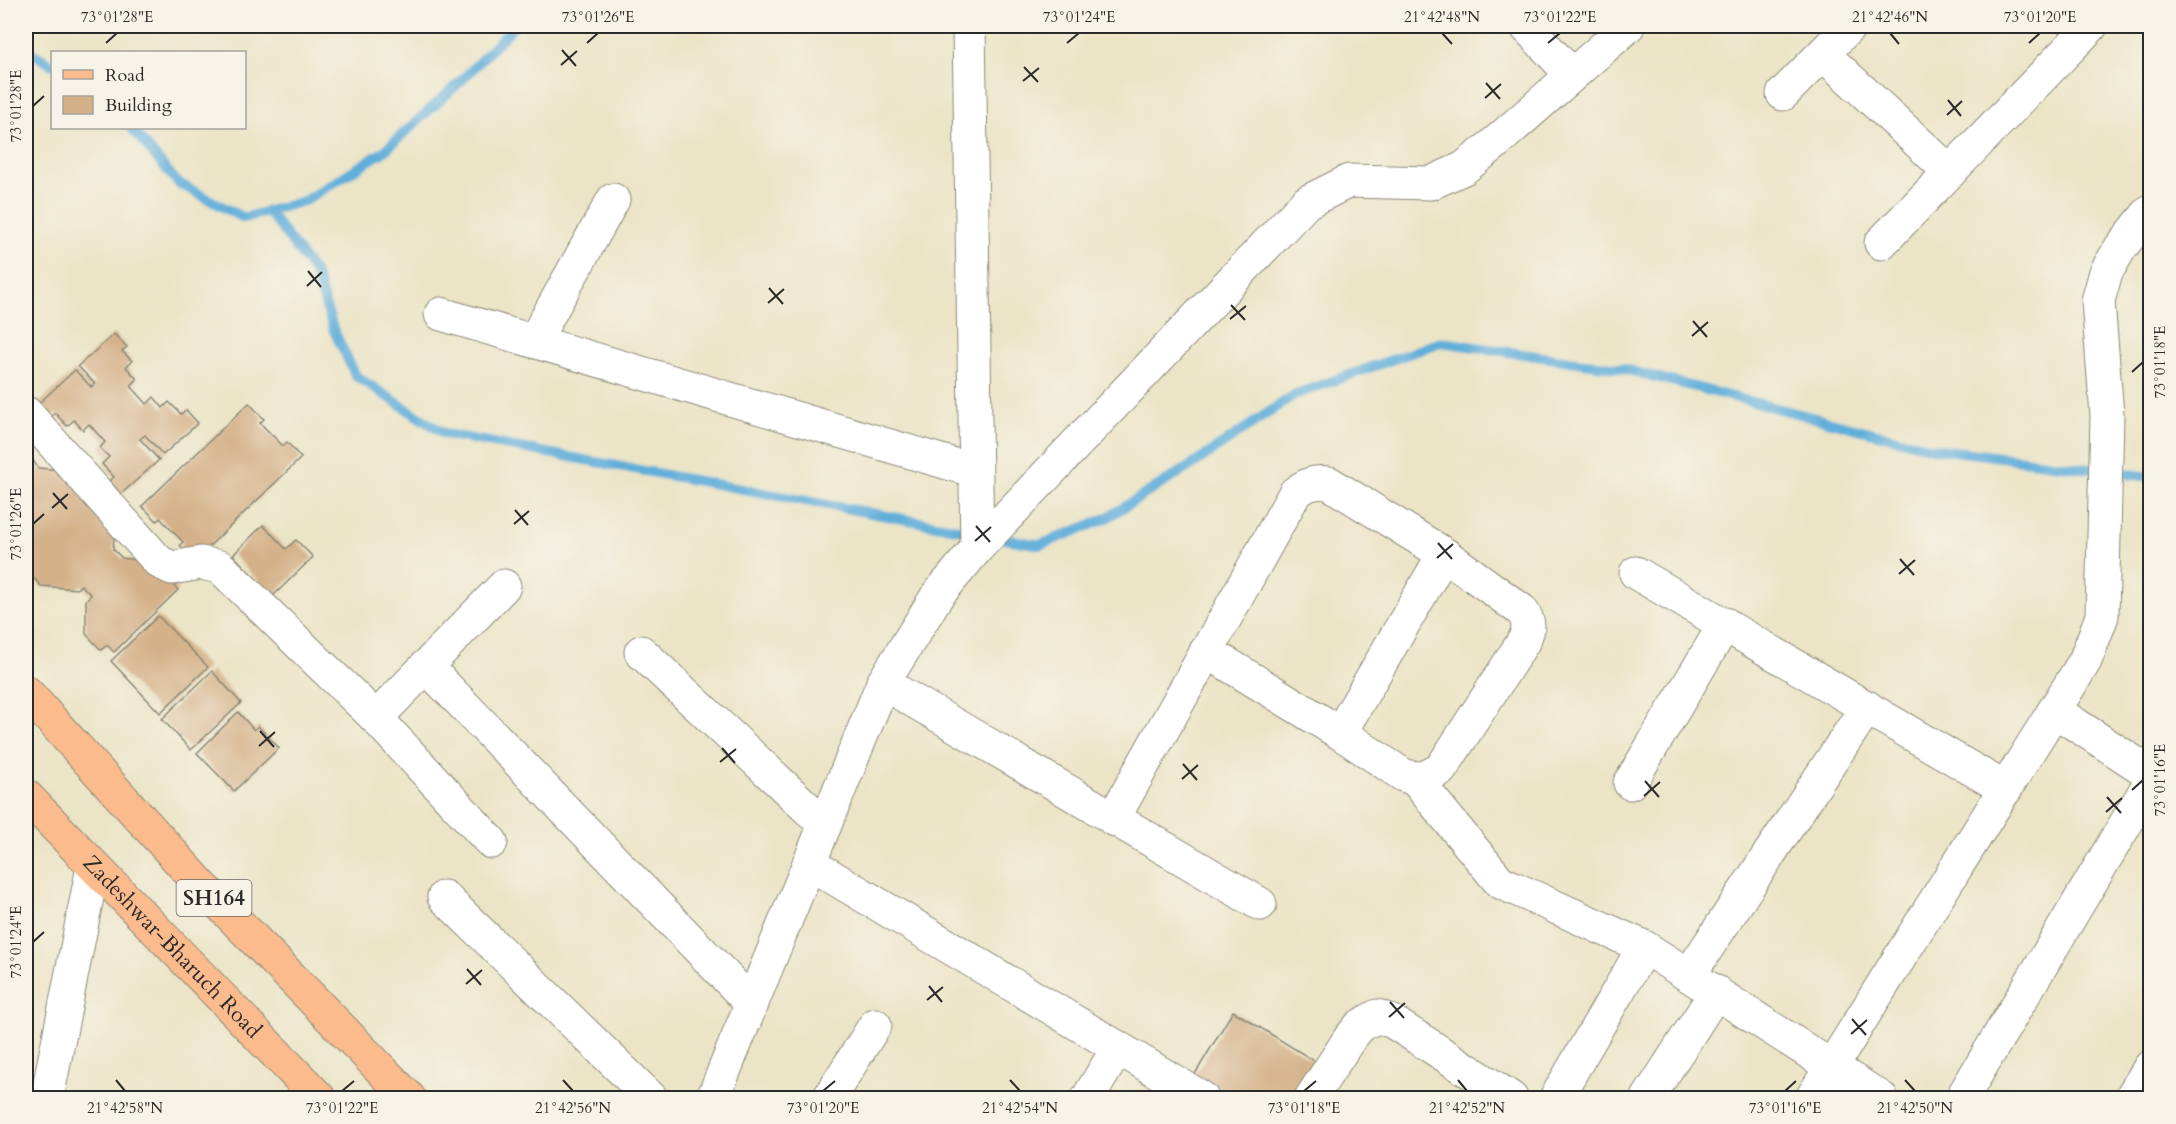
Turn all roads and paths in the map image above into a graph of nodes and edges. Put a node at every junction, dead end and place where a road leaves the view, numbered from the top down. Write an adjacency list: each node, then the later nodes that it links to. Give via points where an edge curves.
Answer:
1 (969, 26): 16 (street)
2 (1526, 26): 7 (street)
3 (1628, 26): 7 (street)
4 (1850, 26): 6 (street)
5 (2091, 26): 9 (street)
6 (1823, 54): 8 (street); 9 (street)
7 (1572, 75): 17 (street, via 1464,168 1431,183 1349,181 1307,202)
8 (1783, 94)
9 (1950, 172): 12 (street)
10 (613, 200): 14 (street)
11 (2151, 212): 28 (street, via 2106,272 2098,302 2106,415 2102,616 2085,661)
12 (1881, 243)
13 (441, 314): 14 (street)
14 (534, 341): 16 (street)
15 (26, 413): 29 (street, via 159,562 172,568 201,563 220,567)
16 (975, 471): 17 (street)
17 (977, 548): 25 (street, via 937,596)
18 (1444, 555): 22 (street, via 1329,483 1316,481 1295,493); 30 (street); 32 (street, via 1521,610 1528,619 1529,632 1441,769)
19 (1636, 573): 21 (street)
20 (504, 586): 24 (street)
21 (1725, 624): 27 (street); 33 (street)
22 (1206, 651): 30 (street); 37 (street)
23 (641, 652): 38 (street)
24 (426, 666): 29 (street); 47 (street)
25 (883, 683): 37 (street); 38 (street)
26 (26, 692): 53 (main road, SH164, via 202,886)
27 (1867, 707): 35 (street); 45 (street)
28 (2055, 711): 31 (street); 35 (street)
29 (376, 718): 39 (street)
30 (1341, 734): 32 (street)
31 (2151, 773)
32 (1415, 779): 44 (street, via 1500,882)
33 (1630, 783)
34 (2151, 783): 65 (street)
35 (2006, 789): 50 (street)
36 (26, 796): 41 (main road, Zadeshwar-Bharuch Road / SH164)
37 (1113, 819): 43 (street)
38 (825, 825): 40 (street)
39 (491, 842)
40 (809, 862): 47 (street); 49 (street)
41 (93, 867): 51 (street); 52 (main road, Zadeshwar-Bharuch Road / SH164)
42 (444, 897): 54 (street)
43 (1260, 904)
44 (1644, 946): 45 (street); 61 (street)
45 (1689, 975): 46 (street)
46 (1716, 992): 50 (street); 62 (street)
47 (752, 1004): 55 (street)
48 (875, 1025): 56 (street)
49 (1118, 1048): 57 (street); 58 (street)
50 (1834, 1066): 63 (street); 64 (street)
51 (48, 1098)
52 (319, 1098)
53 (409, 1098)
54 (651, 1098)
55 (713, 1098)
56 (829, 1098)
57 (1088, 1098)
58 (1202, 1098)
59 (1311, 1098): 60 (street, via 1350,1038 1377,1016 1393,1022)
60 (1511, 1098)
61 (1556, 1098)
62 (1648, 1098)
63 (1812, 1098)
64 (1881, 1098)
65 (1962, 1098)

